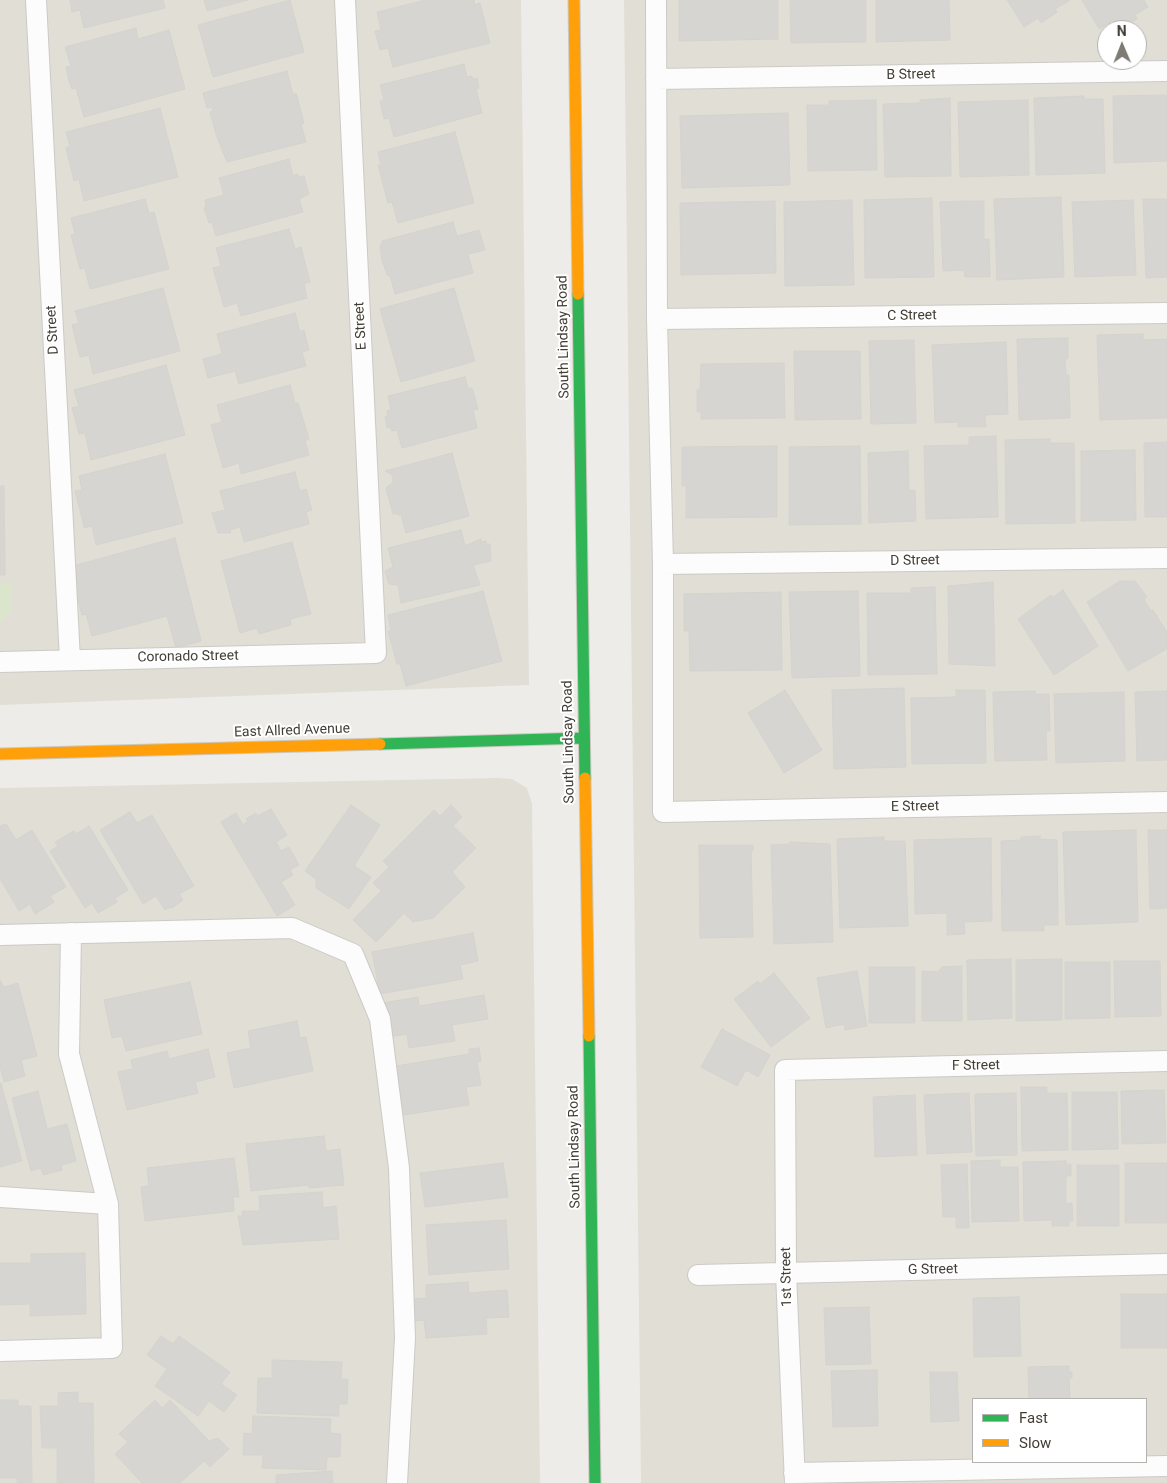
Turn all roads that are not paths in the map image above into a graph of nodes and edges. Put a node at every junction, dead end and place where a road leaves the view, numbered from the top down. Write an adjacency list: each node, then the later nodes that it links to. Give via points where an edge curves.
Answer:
1 (36, 0): 12 (lane, D Street)
2 (346, 0): 11 (lane, E Street)
3 (574, 0): 14 (main road, South Lindsay Road)
4 (656, 0): 6 (lane)
5 (1167, 71): 6 (lane, B Street)
6 (656, 79): 8 (lane)
7 (1167, 313): 8 (lane, C Street)
8 (658, 319): 10 (lane)
9 (1167, 558): 10 (lane, D Street)
10 (663, 564): 16 (lane, E Street, via 663,812)
11 (376, 653): 12 (lane, Coronado Street)
12 (70, 660): 13 (lane, Coronado Street)
13 (0, 662)
14 (584, 738): 15 (main road, East Allred Avenue); 30 (main road, South Lindsay Road)
15 (0, 754)
16 (1167, 802)
17 (71, 933): 18 (lane); 22 (lane, via 68,1054); 29 (lane, via 292,928 353,954 380,1019 399,1168 405,1338)
18 (0, 935)
19 (1167, 1061): 20 (lane, F Street)
20 (786, 1070): 24 (lane, 1st Street)
21 (0, 1197): 22 (lane)
22 (108, 1204): 26 (lane, via 112,1348)
23 (1167, 1264): 24 (lane, G Street)
24 (786, 1273): 25 (lane, G Street); 28 (lane, 1st Street)
25 (698, 1275)
26 (0, 1351)
27 (1167, 1466): 28 (lane)
28 (795, 1478)
29 (398, 1483)
30 (595, 1483)

